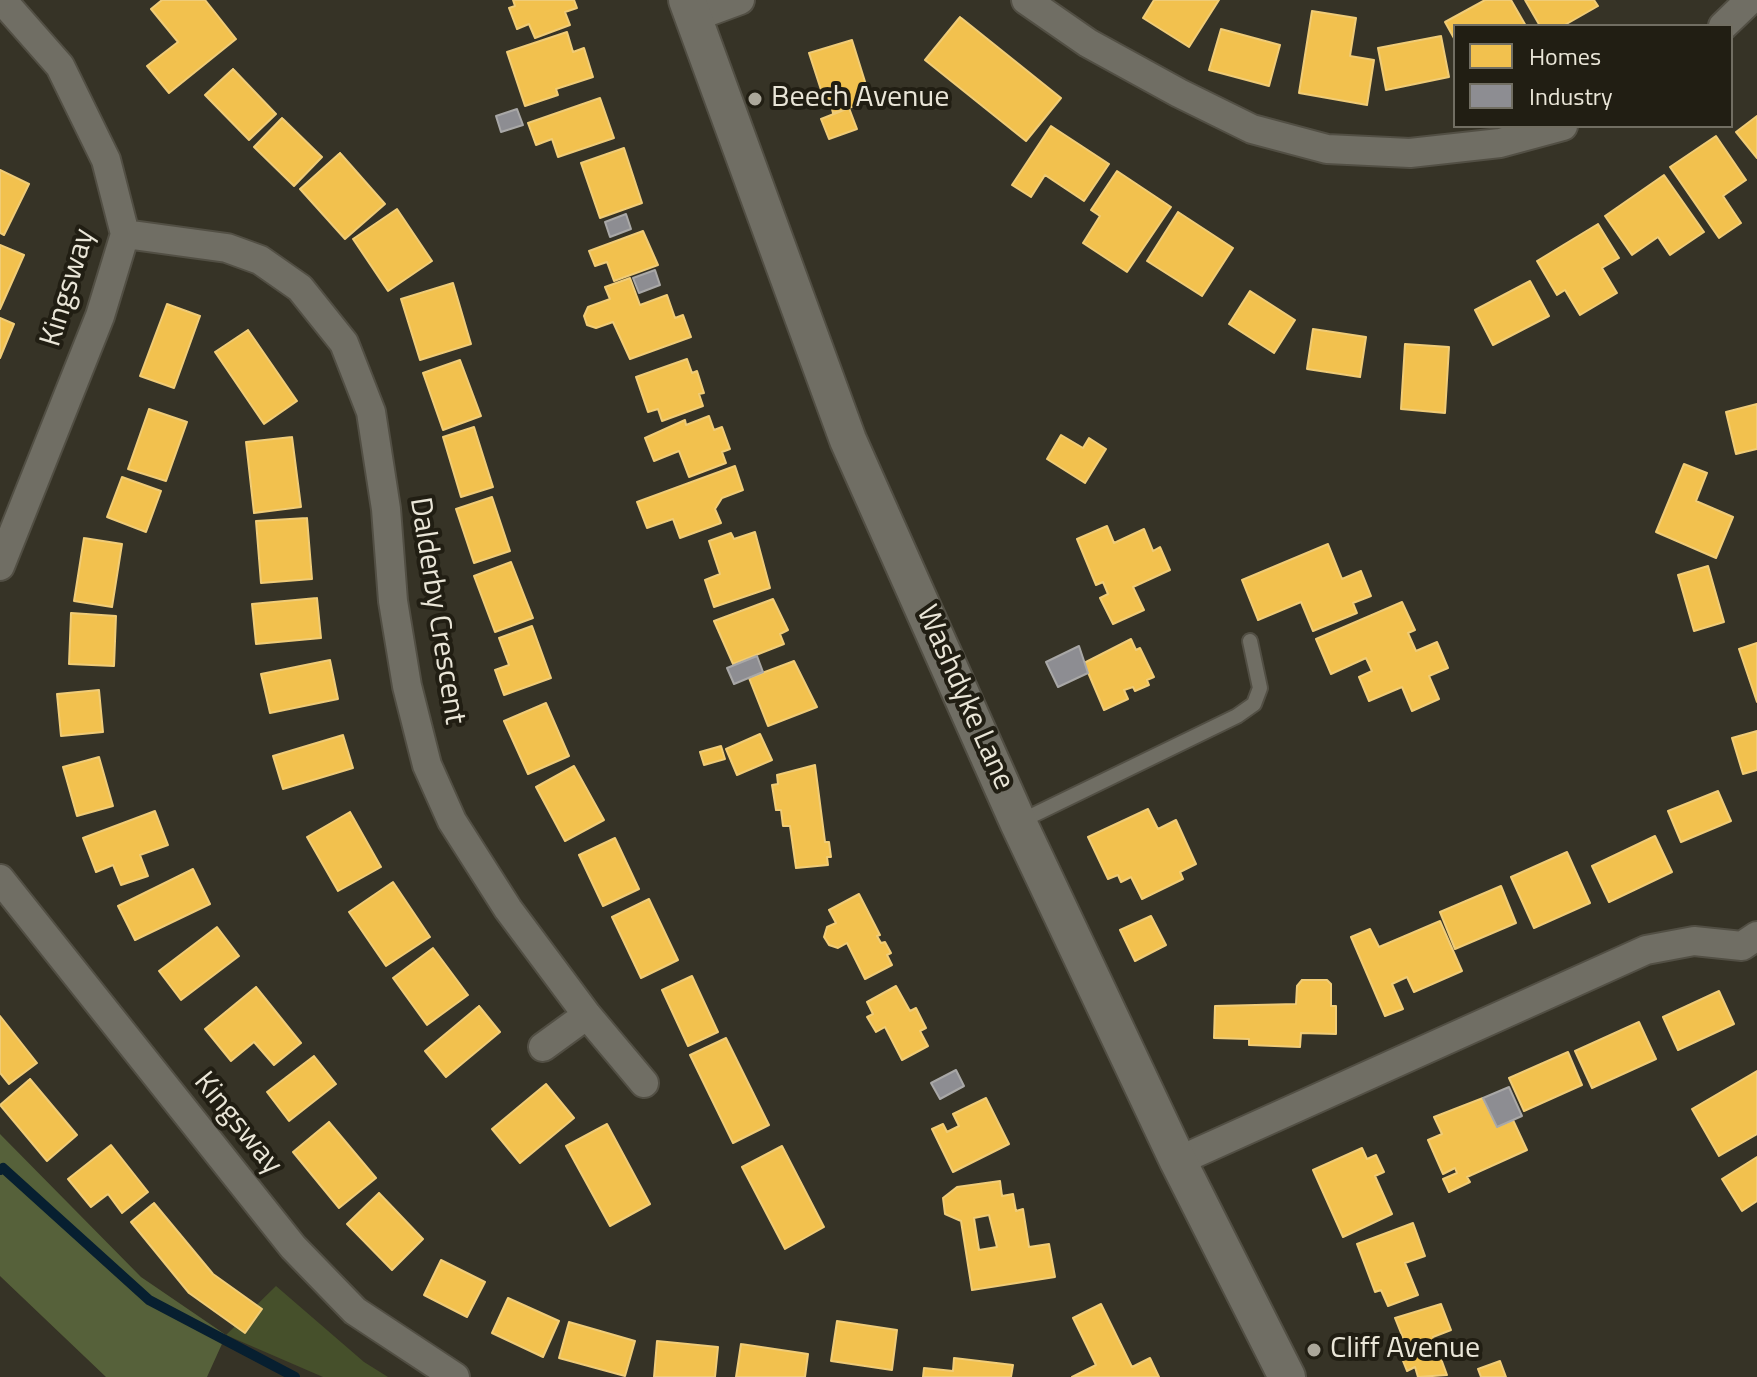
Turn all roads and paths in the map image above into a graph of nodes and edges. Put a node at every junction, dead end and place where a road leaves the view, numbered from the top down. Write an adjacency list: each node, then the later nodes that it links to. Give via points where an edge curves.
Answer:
1 (2, 0): 8 (street, Kingsway, via 60,66 106,160)
2 (740, 0): 5 (street)
3 (1026, 0): 7 (street, via 1088,43 1179,93 1252,129 1327,149 1410,153 1500,143)
4 (1750, 0): 6 (street)
5 (690, 8): 11 (street, Washdyke Lane, via 848,440)
6 (1725, 24)
7 (1556, 128)
8 (125, 234): 9 (street, Kingsway, via 100,316); 14 (street, Dalderby Crescent, via 227,248 260,260 300,288 344,343 371,412 395,615 427,765 452,821 508,909)
9 (0, 566)
10 (1250, 641): 11 (lane, via 1260,688 1254,704)
11 (1018, 822): 17 (street, Washdyke Lane)
12 (0, 879): 18 (street, Kingsway, via 293,1247 355,1311)
13 (1752, 946): 17 (street, via 1694,941 1646,950)
14 (587, 1015): 15 (street); 16 (street, Dalderby Crescent)
15 (543, 1047)
16 (644, 1083)
17 (1178, 1161): 19 (street, Washdyke Lane)
18 (455, 1377)
19 (1286, 1377)

